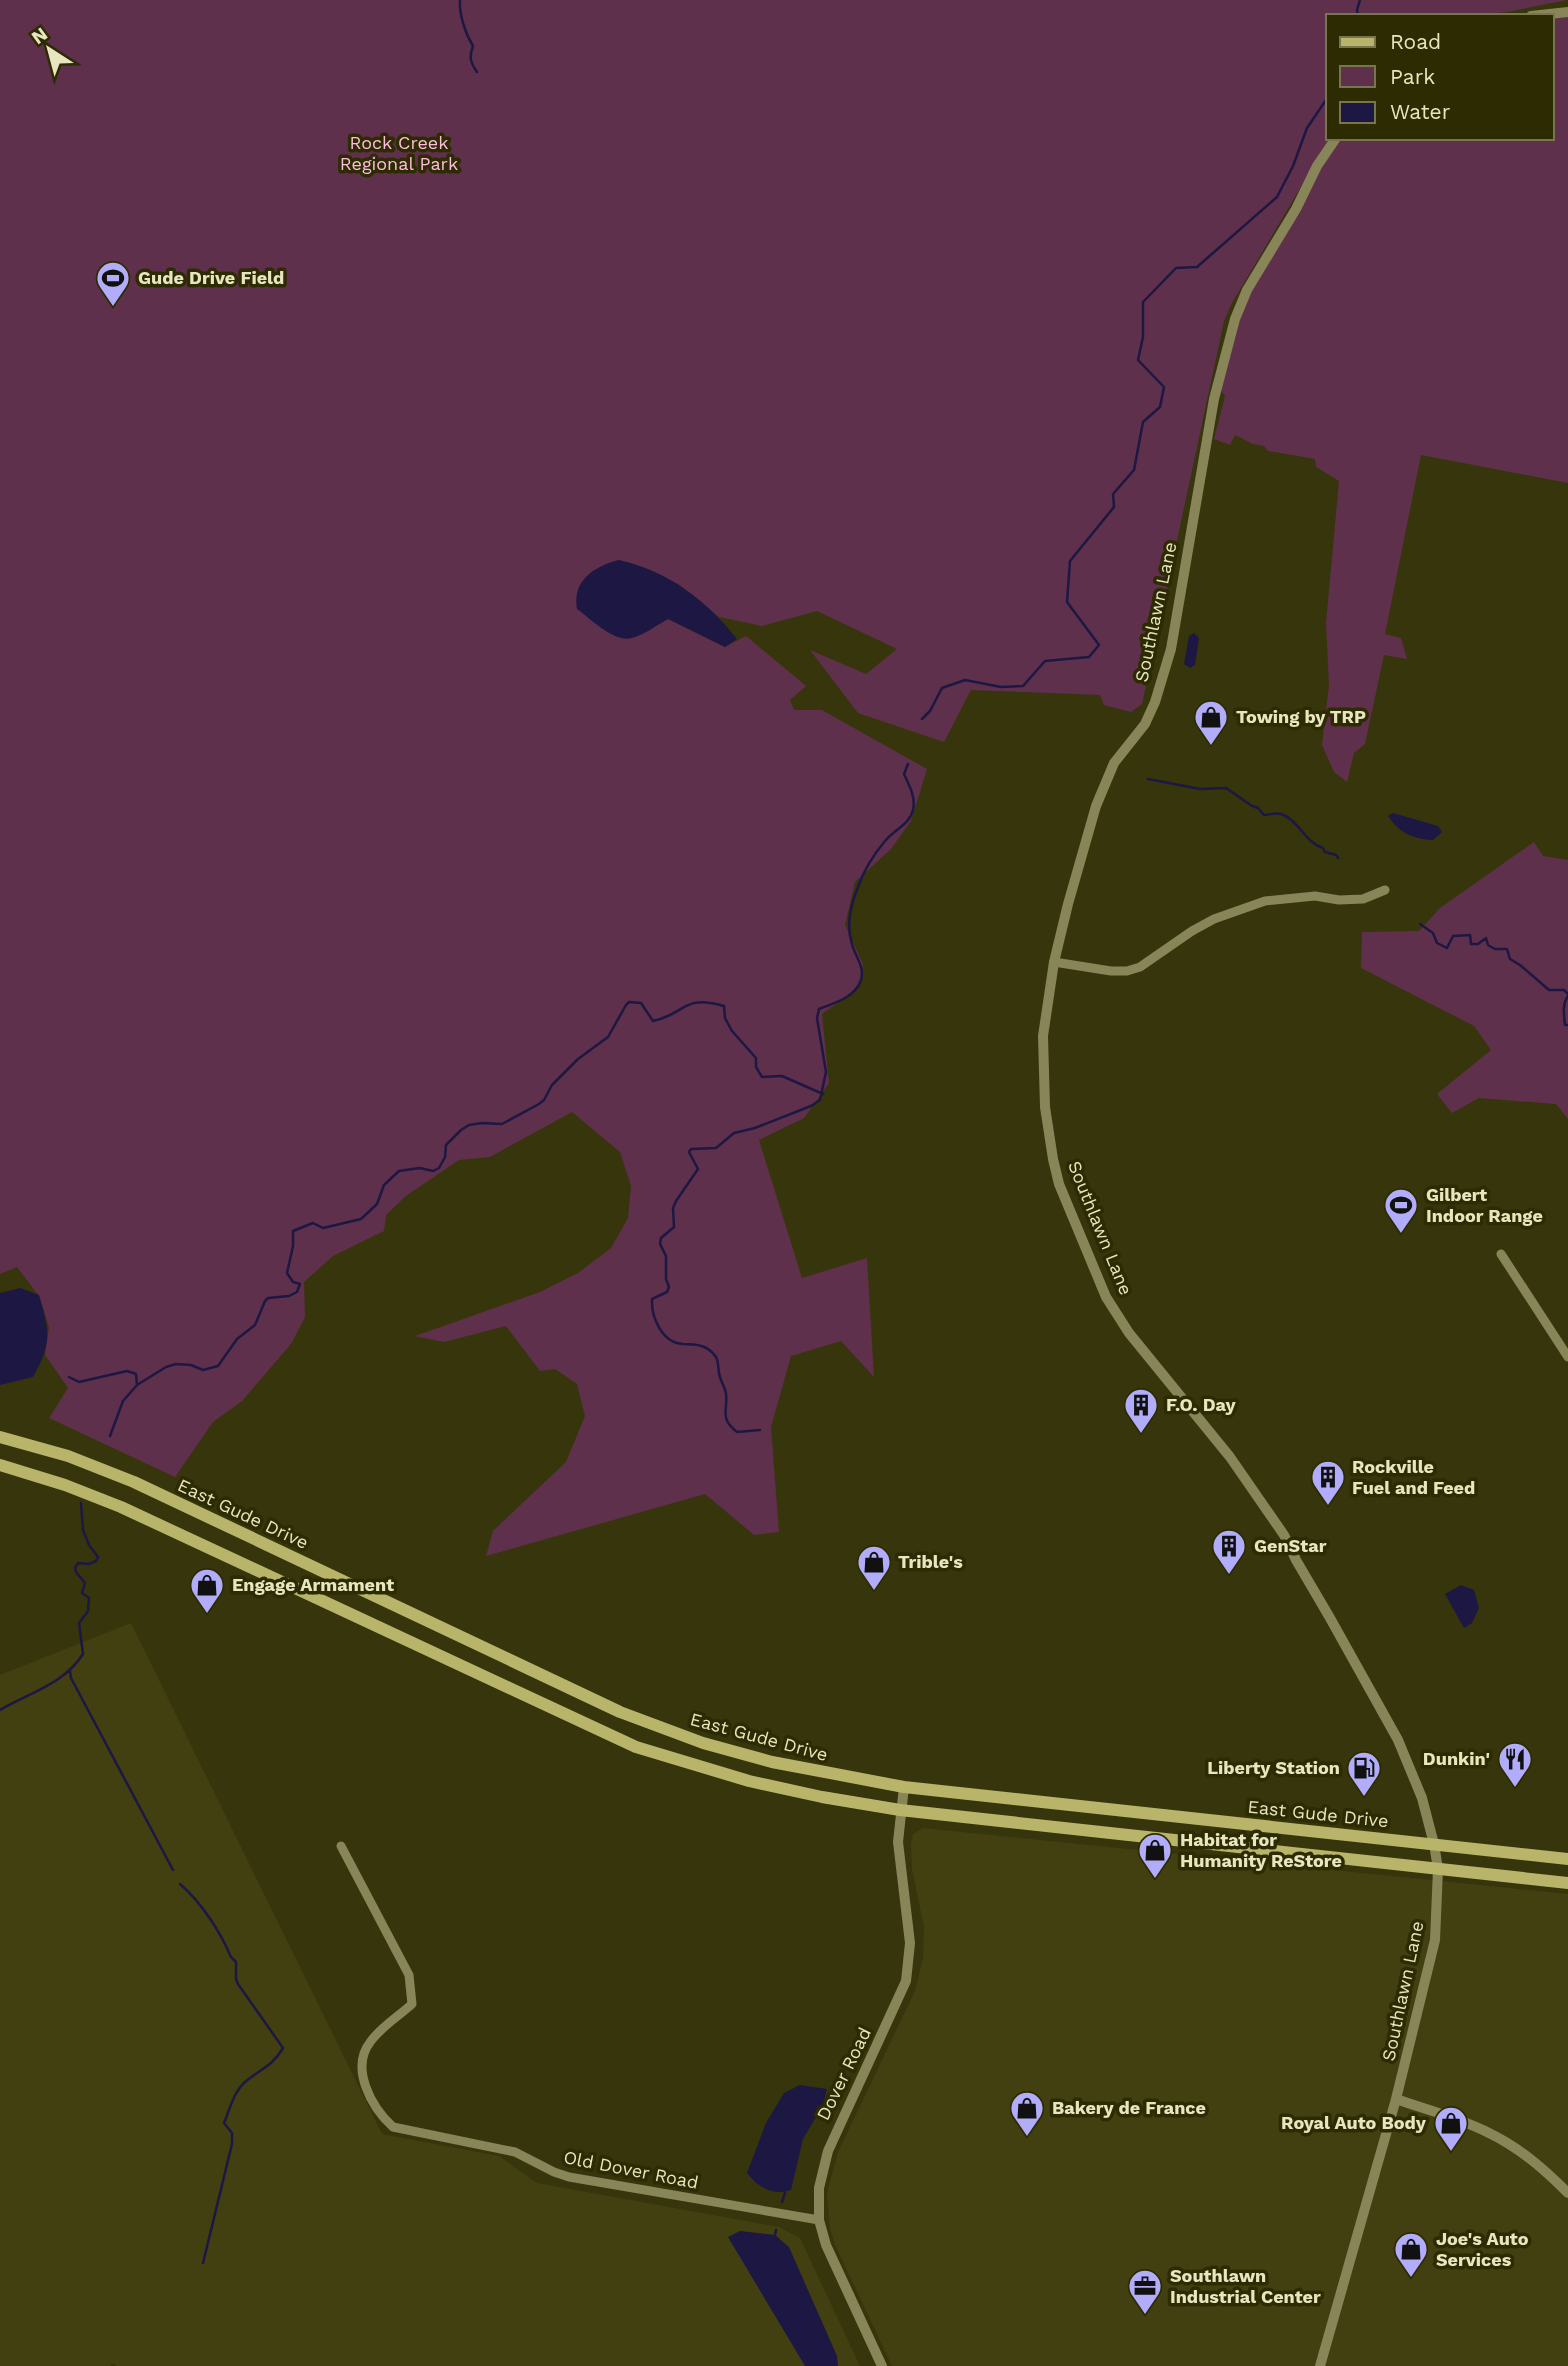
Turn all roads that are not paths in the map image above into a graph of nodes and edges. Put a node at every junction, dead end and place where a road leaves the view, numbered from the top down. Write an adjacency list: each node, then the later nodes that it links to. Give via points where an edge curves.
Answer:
1 (1568, 12): 2 (street)
2 (1550, 14)
3 (1335, 140): 5 (street, Southlawn Lane, via 1247,289 1235,319 1214,399 1171,649 1145,724 1114,763 1103,787)
4 (1385, 890): 5 (street, via 1363,899 1315,896 1265,901 1214,919 1128,971)
5 (1054, 962): 12 (street, Southlawn Lane, via 1043,1036 1047,1120 1059,1184 1106,1297 1284,1535 1398,1740 1422,1798)
6 (1501, 1254): 7 (street)
7 (1568, 1357)
8 (0, 1437): 10 (main road, East Gude Drive, via 68,1456 134,1482 620,1712 772,1762)
9 (0, 1465): 11 (main road, via 121,1507 636,1747 749,1781)
10 (904, 1787): 11 (street, Dover Road); 12 (main road, East Gude Drive)
11 (900, 1810): 15 (main road); 19 (street, Dover Road, via 898,1842 909,1968 900,1997 828,2151 819,2188)
12 (1434, 1844): 14 (main road, East Gude Drive); 15 (street, Southlawn Lane)
13 (341, 1846): 19 (street, Old Dover Road, via 409,1975 412,2004 370,2041 362,2061 364,2082 380,2116 393,2127 516,2152 569,2178)
14 (1568, 1859)
15 (1438, 1869): 16 (main road); 17 (street, Southlawn Lane, via 1435,1940)
16 (1568, 1883)
17 (1396, 2099): 18 (street, via 1490,2133 1540,2165); 21 (street, Southlawn Lane)
18 (1568, 2193)
19 (819, 2220): 20 (street, Dover Road, via 830,2256)
20 (882, 2366)
21 (1320, 2366)

